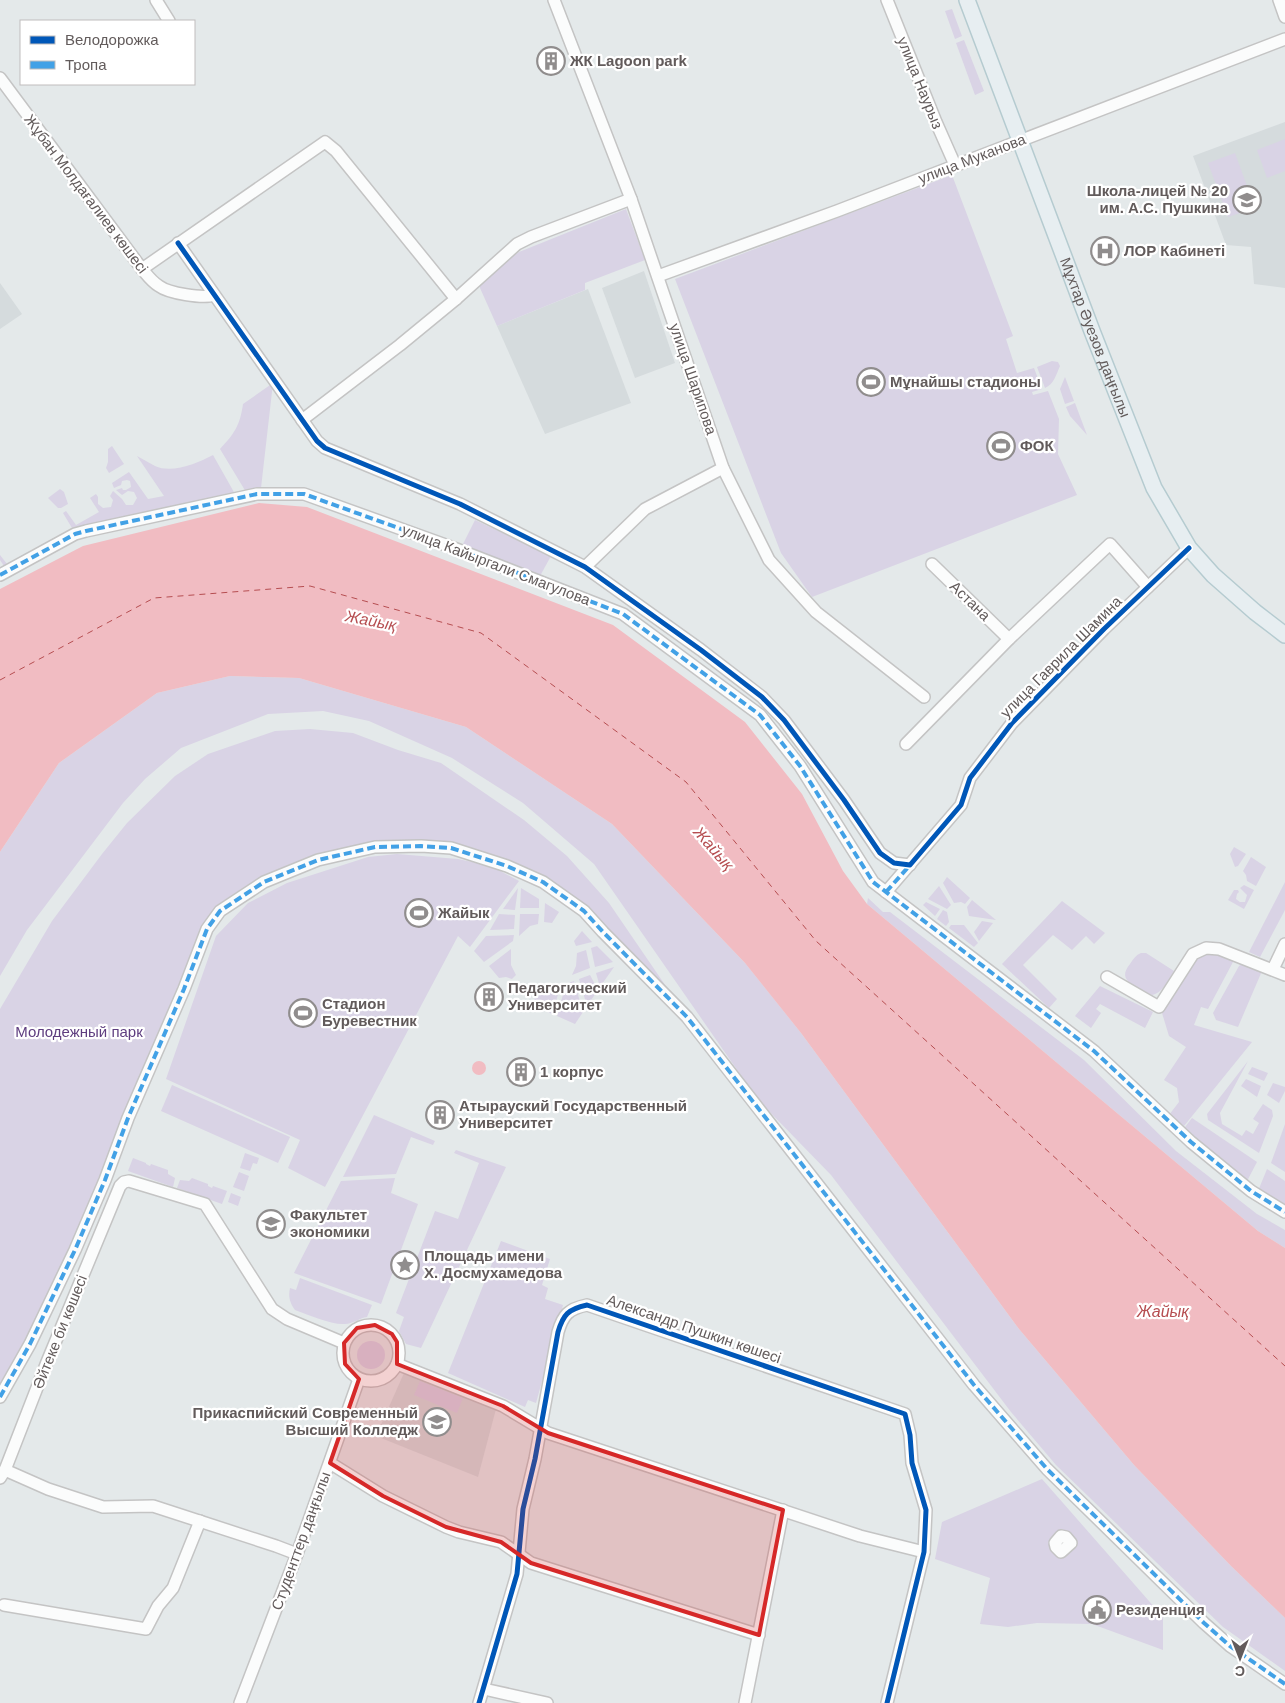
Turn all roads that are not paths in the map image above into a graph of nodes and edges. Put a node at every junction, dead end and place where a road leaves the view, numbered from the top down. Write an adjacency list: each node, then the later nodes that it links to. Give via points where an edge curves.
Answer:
1 (156, 0): 7 (street)
2 (887, 0): 11 (street, улица Наурыз)
3 (967, 0): 10 (main road, Мұхтар Әуезов даңғылы)
4 (1279, 0): 6 (street)
5 (559, 1): 12 (street, улица Шарипова)
6 (1285, 18)
7 (168, 20)
8 (1285, 39): 10 (street, улица Муканова)
9 (0, 78): 14 (street, Жұбан Молдағалиев көшесі)
10 (1020, 140): 11 (street, улица Муканова); 20 (main road, Мұхтар Әуезов даңғылы, via 1154,488)
11 (956, 166): 15 (street, улица Муканова)
12 (631, 199): 15 (street, улица Шарипова); 17 (street, via 517,244)
13 (178, 244): 14 (street); 16 (street, улица Кайыргали Смагулова); 17 (street, via 325,142 336,151)
14 (142, 269): 16 (street, Жұбан Молдағалиев көшесі, via 160,287 199,296)
15 (658, 276): 19 (street, улица Шарипова)
16 (214, 295): 18 (street, улица Кайыргали Смагулова)
17 (456, 299): 18 (street)
18 (302, 420): 22 (street, улица Кайыргали Смагулова, via 317,442 333,452 460,504)
19 (724, 468): 22 (street, via 645,509); 27 (street, улица Шарипова, via 769,560 816,612)
20 (1190, 548): 24 (street, улица Гаврила Шамина); 25 (main road, Мұхтар Әуезов даңғылы, via 1213,575)
21 (932, 564): 26 (street, Астана)
22 (584, 568): 29 (street, улица Кайыргали Смагулова, via 700,650 774,708 880,853 894,863)
23 (0, 575): 30 (street, улица Кайыргали Смагулова, via 86,531 257,494 304,494 623,614 760,714 800,766 873,882)
24 (1148, 587): 26 (street, via 1110,544); 29 (street, улица Гаврила Шамина, via 1012,723 970,778 962,805)
25 (1285, 635)
26 (1009, 639): 28 (street)
27 (924, 697)
28 (906, 744)
29 (910, 865): 30 (street, улица Гаврила Шамина)
30 (886, 892): 35 (street, улица Кайыргали Смагулова, via 1094,1051 1191,1142 1251,1191)
31 (1285, 944): 32 (street)
32 (1273, 969): 33 (street); 34 (street, via 1219,949 1206,948 1193,954 1159,1007)
33 (1285, 975)
34 (1107, 977)
35 (1285, 1212)
36 (344, 1342): 37 (street, via 357,1328 375,1325 384,1328 397,1342); 38 (street, via 344,1364); 42 (street, Әйтеке би көшесі, via 287,1319 272,1309 205,1204 124,1182)
37 (397, 1364): 38 (street, via 393,1371 378,1380); 40 (street, via 504,1406)
38 (359, 1379): 41 (street, Студенттер даңғылы)
39 (0, 1397): 50 (street, via 30,1344 75,1250 207,929 220,911 264,882 318,860 375,847 450,848 507,866 543,882 584,911 687,1017 974,1385 1047,1469 1204,1623 1230,1646)
40 (541, 1428): 43 (street); 45 (street, Александр Пушкин көшесі, via 562,1320 569,1311 586,1306 905,1414 912,1463 926,1510); 47 (street, via 524,1510)
41 (330, 1463): 46 (street, Студенттер даңғылы); 47 (street, via 383,1496 459,1532 501,1542)
42 (2, 1474): 44 (street, via 103,1507 153,1506)
43 (783, 1510): 45 (street, via 860,1536); 49 (street)
44 (200, 1521): 46 (street); 48 (street, via 172,1588 146,1629)
45 (924, 1552): 56 (street)
46 (297, 1554): 52 (street, Студенттер даңғылы)
47 (520, 1556): 49 (street, via 542,1567); 51 (street)
48 (4, 1605)
49 (759, 1635): 55 (street)
50 (1285, 1684)
51 (484, 1689): 53 (street); 54 (street)
52 (240, 1703)
53 (479, 1703)
54 (547, 1703)
55 (745, 1703)
56 (887, 1703)

